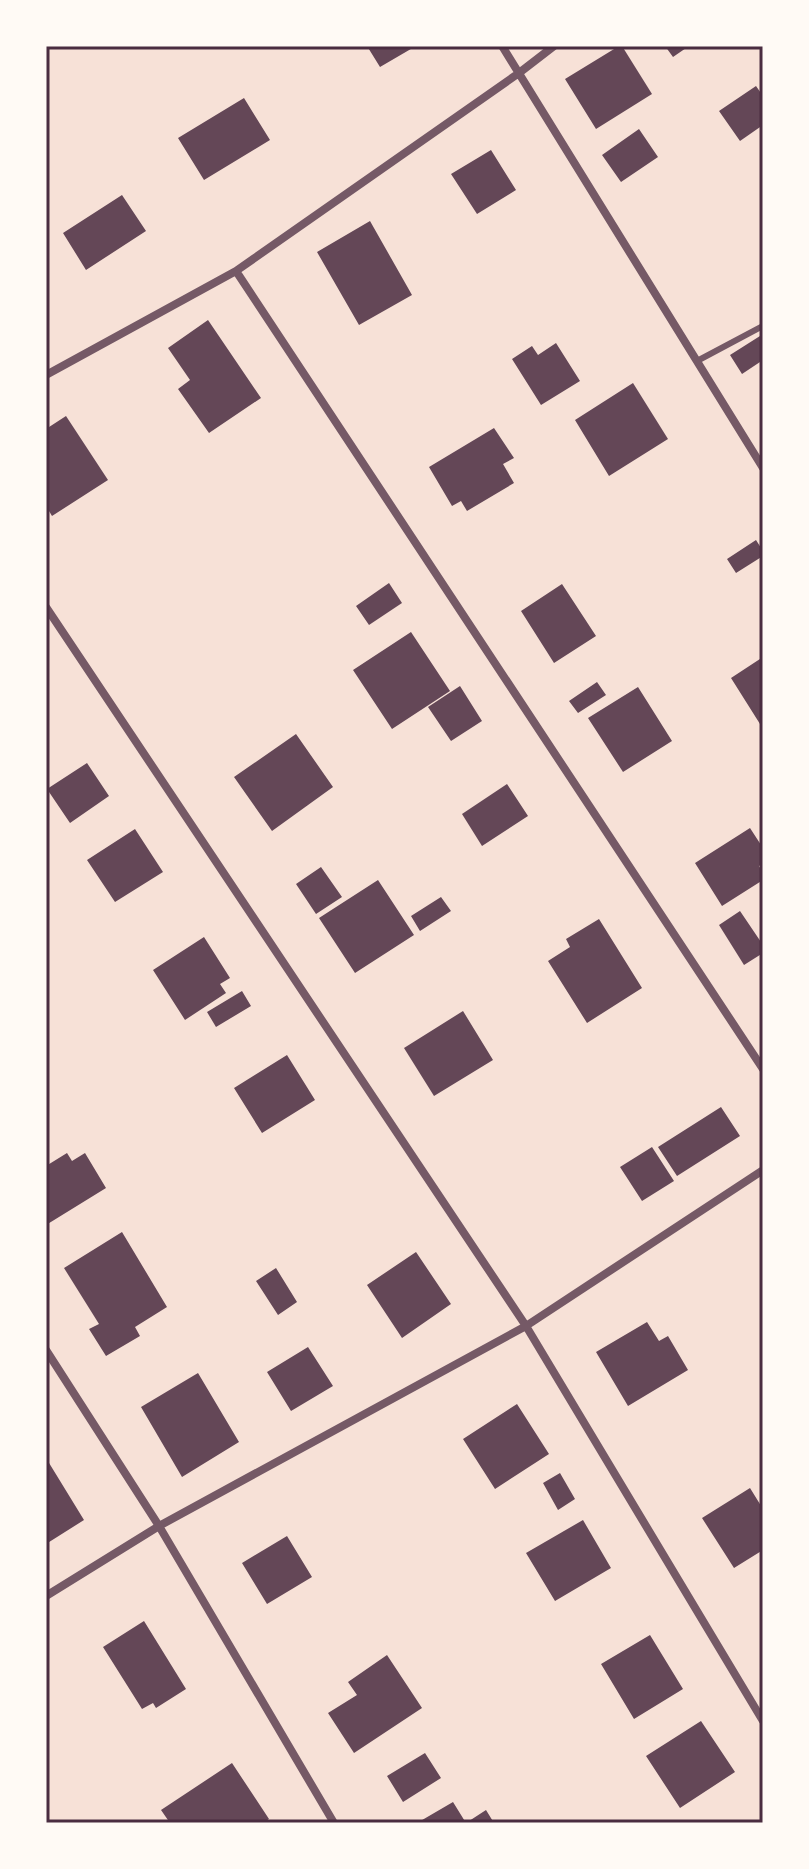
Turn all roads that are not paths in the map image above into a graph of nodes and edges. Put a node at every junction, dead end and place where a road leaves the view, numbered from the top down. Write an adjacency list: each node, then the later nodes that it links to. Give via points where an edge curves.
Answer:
1 (502, 46): 3 (street)
2 (554, 46): 3 (street)
3 (519, 73): 4 (street); 6 (street)
4 (236, 271): 7 (street); 10 (street)
5 (763, 326): 6 (lane)
6 (697, 361): 8 (street)
7 (46, 375)
8 (763, 468)
9 (46, 607): 12 (street)
10 (763, 1069)
11 (763, 1170): 12 (street)
12 (526, 1326): 14 (street); 16 (street)
13 (46, 1350): 14 (street)
14 (159, 1526): 15 (street); 17 (street)
15 (46, 1596)
16 (763, 1721)
17 (334, 1823)

